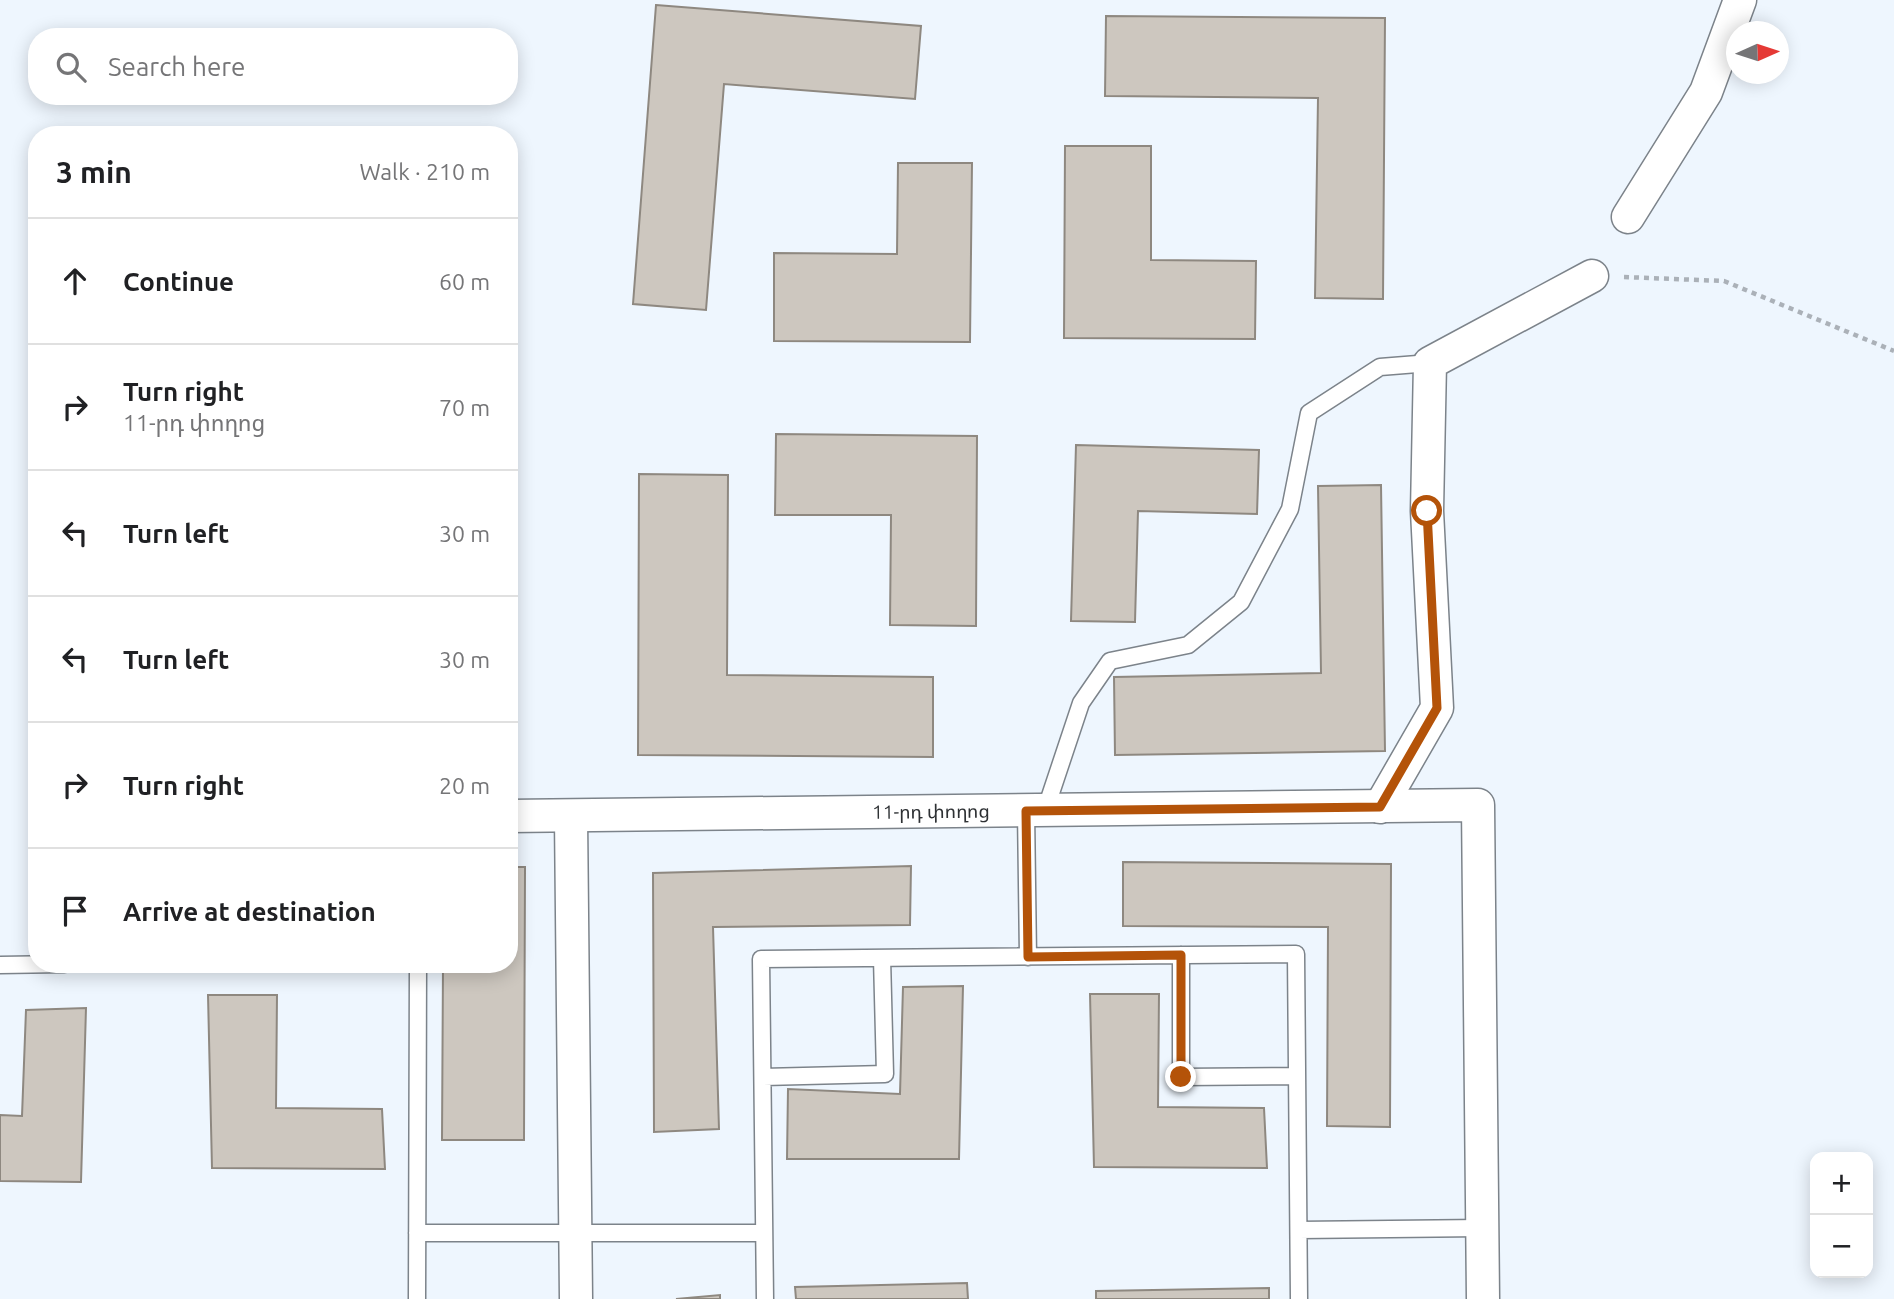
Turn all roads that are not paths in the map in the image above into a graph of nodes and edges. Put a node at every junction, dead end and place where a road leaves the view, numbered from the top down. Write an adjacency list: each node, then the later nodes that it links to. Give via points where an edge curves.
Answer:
1 (1740, 0): 2 (street, via 1706,92)
2 (1628, 217)
3 (1592, 276): 4 (street)
4 (1430, 363): 5 (street, via 1427,511 1437,708); 6 (lane, via 1380,367 1309,413 1290,509 1241,601 1188,645 1110,661 1082,703)
5 (1380, 807): 6 (street, 11-րդ փողոց); 17 (street, 11-րդ փողոց, via 1478,805)
6 (1035, 811): 8 (street, 11-րդ փողոց); 10 (lane)
7 (518, 816): 8 (street, 11-րդ փողոց)
8 (571, 817): 21 (street)
9 (1181, 955): 10 (lane); 15 (lane, via 1296,954); 15 (lane, via 1181,1077)
10 (1028, 957): 11 (lane)
11 (882, 958): 16 (lane, via 761,959); 16 (lane, via 885,1074)
12 (0, 965): 13 (lane)
13 (28, 965)
14 (418, 973): 19 (lane)
15 (1297, 1076): 18 (lane)
16 (762, 1077): 20 (lane)
17 (1482, 1228): 18 (lane); 26 (street)
18 (1299, 1230): 25 (lane)
19 (417, 1233): 21 (lane); 22 (lane)
20 (764, 1233): 21 (lane); 24 (lane)
21 (575, 1234): 23 (street)
22 (417, 1299)
23 (576, 1299)
24 (765, 1299)
25 (1299, 1299)
26 (1483, 1299)

